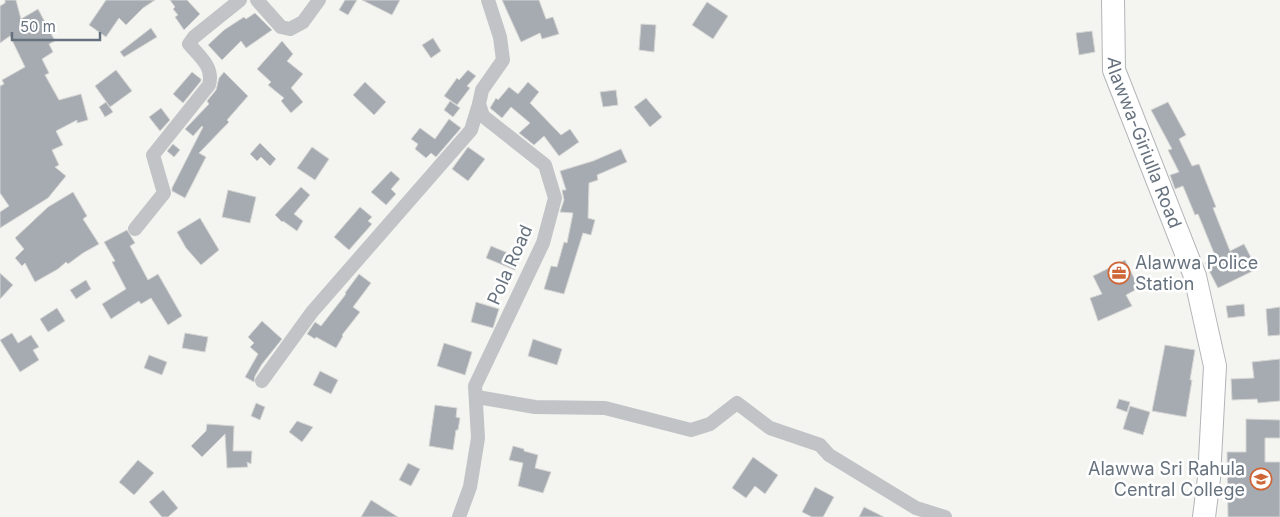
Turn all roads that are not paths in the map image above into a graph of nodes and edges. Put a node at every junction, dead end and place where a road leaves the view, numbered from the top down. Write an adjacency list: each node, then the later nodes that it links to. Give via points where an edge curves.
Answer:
1 (240, 0): 7 (street, via 189,44 208,66 209,85 154,155 164,193)
2 (257, 0): 3 (street, via 281,27 290,29 303,22)
3 (319, 0)
4 (488, 0): 6 (street, via 500,37 503,60 482,90)
5 (1113, 0): 12 (main road, Alawwa-Giriulla Road, via 1114,70 1195,276 1216,366)
6 (479, 104): 8 (street, via 471,130 312,312); 9 (street, Pola Road, via 483,116 545,165 555,198 543,243 475,386)
7 (135, 229)
8 (262, 381)
9 (477, 396): 10 (street, Pola Road, via 478,438 470,487); 11 (street, via 535,407 605,408 691,430 710,424 737,403 770,428 820,445 829,455 916,508)
10 (459, 517)
11 (945, 517)
12 (1204, 517)

